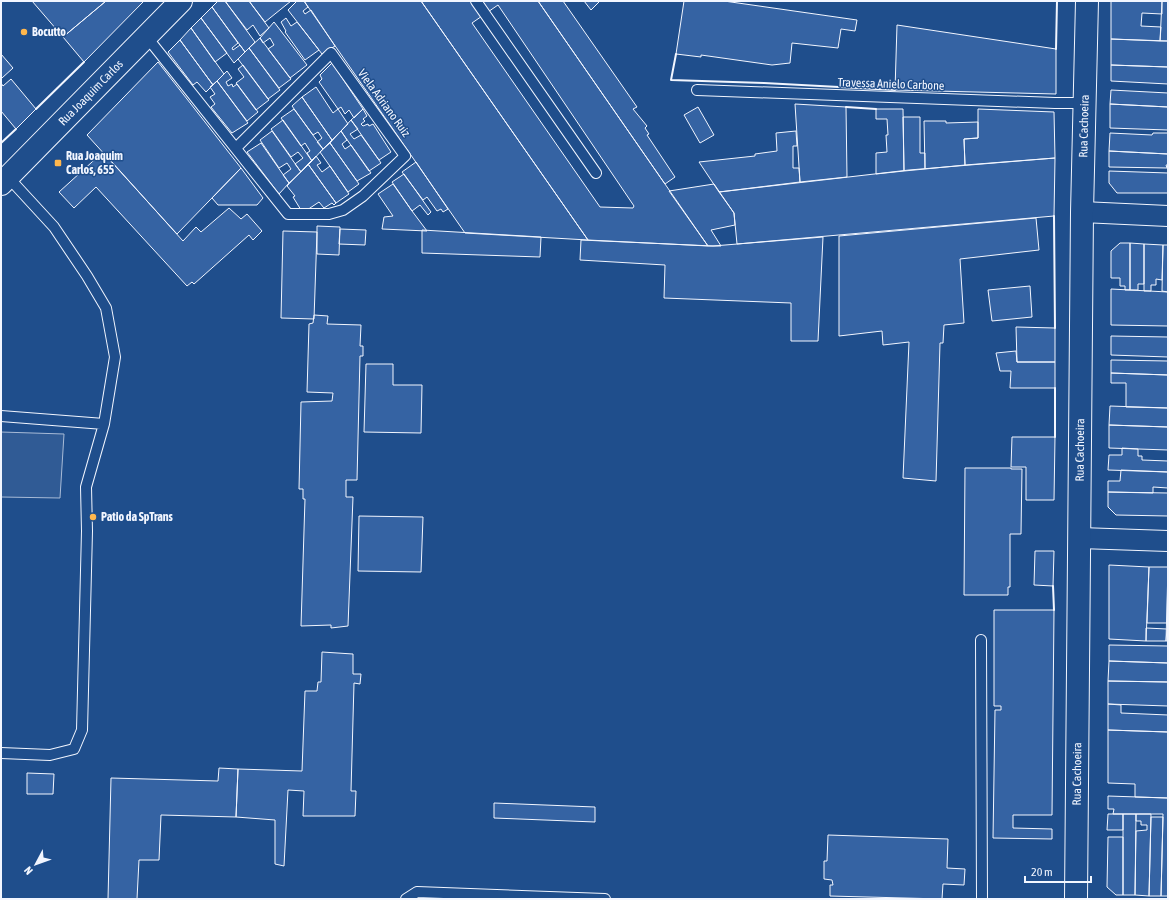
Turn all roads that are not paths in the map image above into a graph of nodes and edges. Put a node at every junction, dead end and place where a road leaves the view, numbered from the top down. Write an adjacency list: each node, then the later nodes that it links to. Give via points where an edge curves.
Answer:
1 (181, 1): 4 (street, Rua Joaquim Carlos)
2 (476, 1): 8 (lane)
3 (1086, 1): 6 (street, Rua Cachoeira)
4 (146, 36): 7 (lane, Viela Adriano Ruiz); 9 (street, Rua Joaquim Carlos)
5 (698, 90): 6 (lane, Travessa Anielo Carbone)
6 (1084, 103): 10 (street, Rua Cachoeira)
7 (236, 148): 7 (lane, Viela Adriano Ruiz, via 290,214 328,214 343,210 363,196 405,156 332,53)
8 (596, 173)
9 (4, 180): 13 (lane, via 54,227 106,308 115,357)
10 (1082, 212): 11 (street); 14 (street, Rua Cachoeira)
11 (1168, 216)
12 (1, 416): 13 (lane)
13 (104, 424): 17 (lane, via 86,487 82,730 74,748 50,755)
14 (1080, 538): 15 (street); 21 (street, Rua Cachoeira)
15 (1168, 541)
16 (981, 640): 20 (lane)
17 (1, 753)
18 (406, 899): 19 (lane, via 417,892)
19 (605, 899)
20 (982, 899)
21 (1076, 899)

